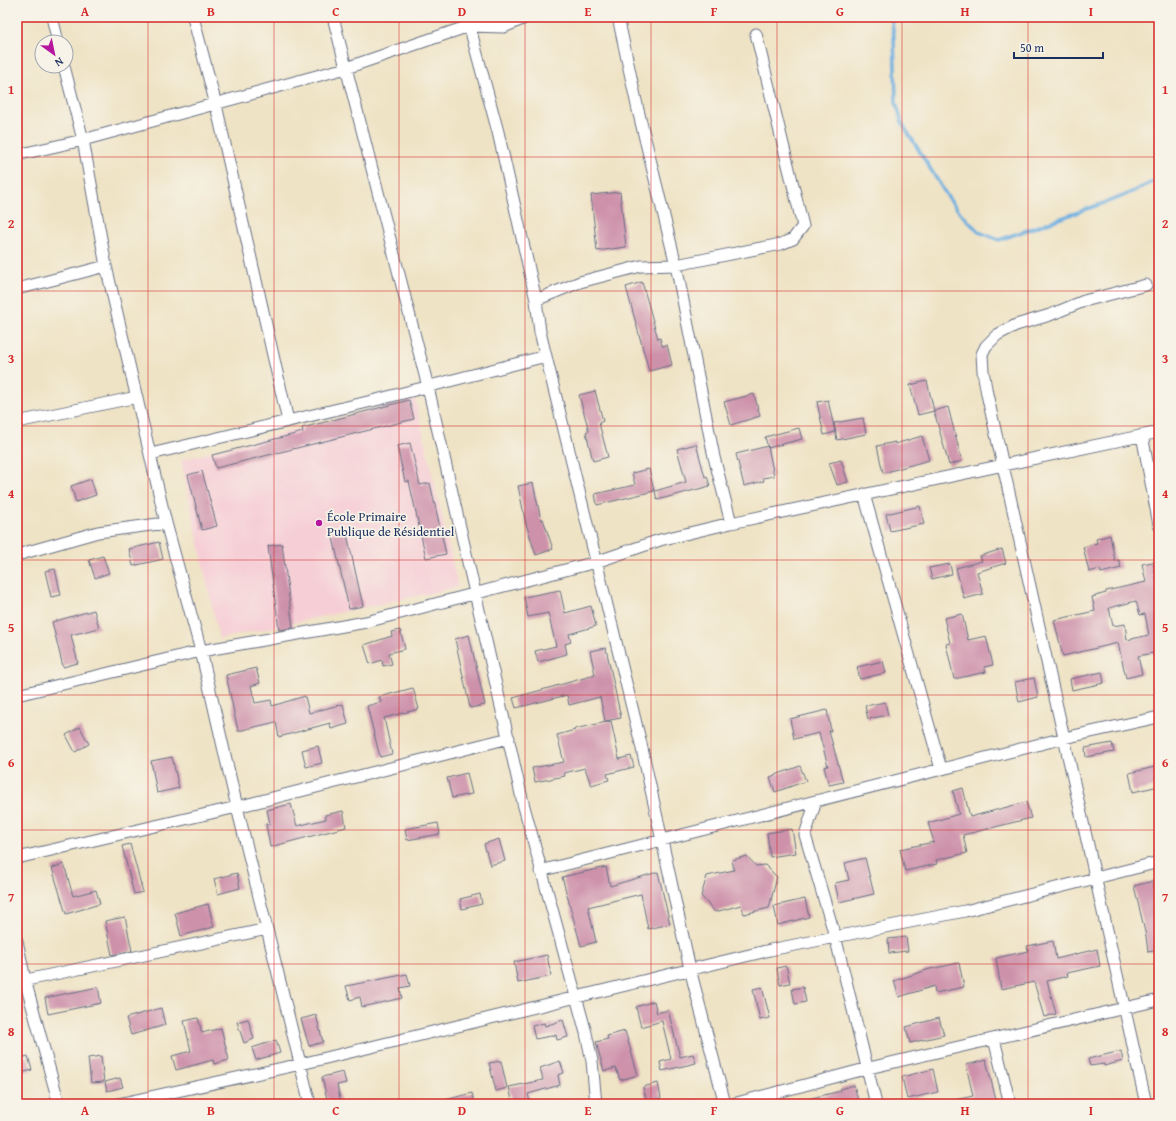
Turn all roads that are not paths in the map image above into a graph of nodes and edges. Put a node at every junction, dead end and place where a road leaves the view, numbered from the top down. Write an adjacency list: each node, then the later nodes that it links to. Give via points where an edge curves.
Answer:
1 (52, 17): 7 (street)
2 (193, 17): 11 (street)
3 (333, 17): 9 (street)
4 (527, 17): 6 (street, via 504,27)
5 (618, 17): 14 (street)
6 (468, 21): 9 (street); 18 (street, via 498,132)
7 (56, 34)
8 (756, 34): 14 (street, via 803,226 793,239 781,244)
9 (346, 68): 11 (street); 20 (street)
10 (66, 74): 12 (street)
11 (216, 105): 12 (street); 22 (street)
12 (83, 140): 13 (street); 15 (street)
13 (17, 155)
14 (676, 265): 18 (street, via 641,266 580,282); 29 (street, via 714,456)
15 (106, 266): 17 (street); 21 (street)
16 (1146, 285): 27 (street, via 1112,293 1016,325 997,334 986,346 982,354 983,371)
17 (17, 289)
18 (536, 300): 19 (street)
19 (546, 356): 20 (street); 33 (street)
20 (428, 387): 22 (street); 34 (street)
21 (137, 397): 23 (street); 26 (street)
22 (288, 421): 26 (street)
23 (17, 422)
24 (1159, 432): 25 (street)
25 (1142, 435): 27 (street); 31 (street)
26 (151, 454): 30 (street)
27 (1004, 466): 28 (street); 39 (street)
28 (864, 494): 29 (street); 40 (street)
29 (731, 522): 33 (street, via 660,540)
30 (166, 523): 32 (street, via 98,532); 35 (street)
31 (1159, 525)
32 (17, 555)
33 (596, 562): 34 (street); 43 (street)
34 (475, 594): 35 (street, via 366,622); 38 (street)
35 (200, 651): 36 (street); 42 (street)
36 (17, 695)
37 (1159, 717): 39 (street)
38 (509, 738): 42 (street); 46 (street)
39 (1064, 738): 40 (street); 47 (street)
40 (941, 769): 41 (street)
41 (816, 801): 43 (street); 49 (street, via 805,835)
42 (237, 807): 44 (street); 48 (street)
43 (663, 840): 46 (street); 51 (street)
44 (17, 858)
45 (1159, 862): 47 (street)
46 (540, 871): 53 (street)
47 (1096, 879): 49 (street, via 965,911); 55 (street)
48 (267, 930): 52 (street); 57 (street)
49 (835, 936): 51 (street); 58 (street)
50 (17, 941): 52 (street)
51 (690, 969): 53 (street); 63 (street)
52 (21, 981): 59 (street)
53 (578, 997): 57 (street); 62 (street, via 592,1060)
54 (1159, 1000): 55 (street)
55 (1125, 1007): 56 (street); 67 (street)
56 (994, 1039): 58 (street); 66 (street)
57 (301, 1064): 60 (street); 61 (street)
58 (869, 1068): 64 (street); 65 (street)
59 (59, 1104)
60 (118, 1104)
61 (310, 1104)
62 (596, 1104)
63 (725, 1104)
64 (733, 1104)
65 (876, 1104)
66 (1010, 1104)
67 (1146, 1104)

